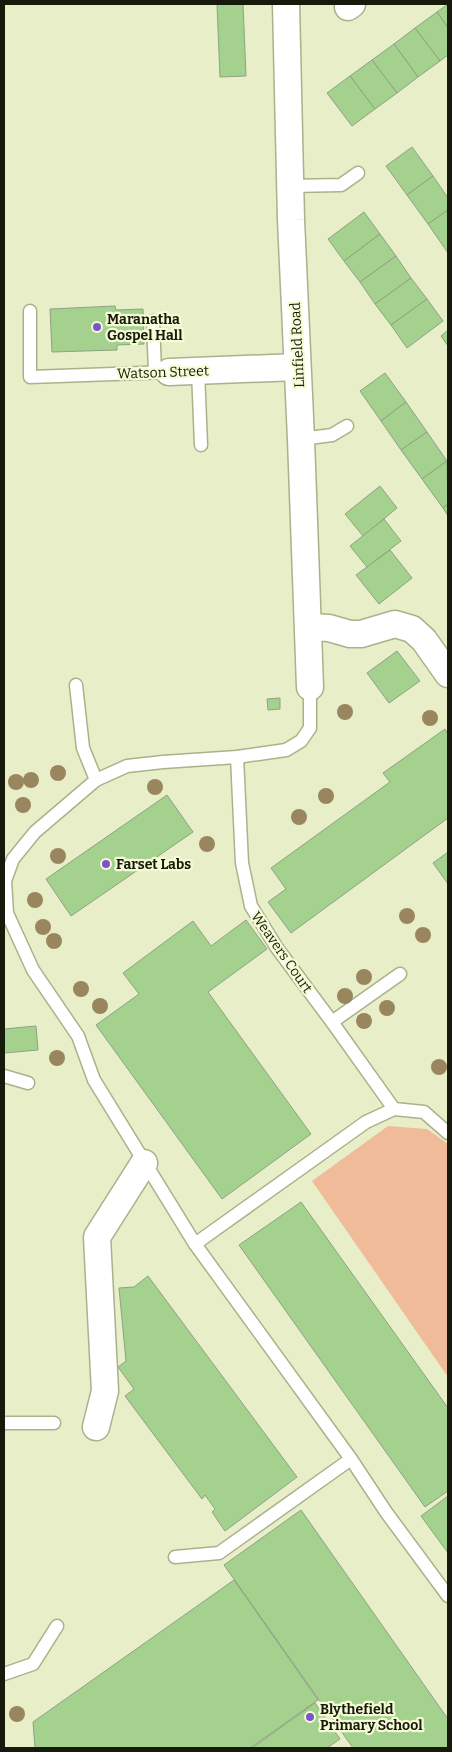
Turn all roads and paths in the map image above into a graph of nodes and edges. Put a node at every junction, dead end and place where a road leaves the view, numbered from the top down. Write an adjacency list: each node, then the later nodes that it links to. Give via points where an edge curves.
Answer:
1 (286, 4): 3 (street, Linfield Road)
2 (358, 173): 3 (lane, via 341,185)
3 (290, 186): 6 (street, Linfield Road)
4 (30, 310): 8 (lane, Watson Street, via 30,377)
5 (153, 321): 8 (lane)
6 (297, 367): 7 (street, Watson Street); 10 (street, Linfield Road)
7 (198, 371): 8 (street, Watson Street); 11 (lane)
8 (162, 372)
9 (347, 426): 10 (lane, via 332,435)
10 (301, 439): 12 (street, Linfield Road)
11 (201, 446)
12 (309, 627): 13 (street, via 350,634 362,634 395,624 412,629); 15 (street, Linfield Road)
13 (448, 674)
14 (76, 685): 17 (lane, via 83,748)
15 (310, 687): 16 (lane, via 310,728 301,741 286,750)
16 (237, 757): 17 (lane, via 127,766); 20 (lane, Weavers Court, via 242,863 251,906 277,948)
17 (96, 780): 18 (lane, via 35,832 14,859)
18 (4, 881): 25 (lane, via 7,913 33,970 78,1036 94,1080)
19 (400, 974): 20 (lane)
20 (332, 1022): 23 (lane, Weavers Court)
21 (4, 1076): 22 (lane)
22 (28, 1083)
23 (394, 1109): 24 (lane, via 424,1112); 26 (lane, via 366,1122)
24 (448, 1133)
25 (144, 1163): 26 (lane); 29 (street, via 97,1237 105,1391)
26 (196, 1244): 30 (lane)
27 (4, 1423): 28 (lane)
28 (54, 1423)
29 (96, 1427)
30 (351, 1459): 31 (lane, via 218,1553); 32 (lane)
31 (175, 1556)
32 (448, 1596)
33 (57, 1626): 34 (lane, via 33,1664)
34 (4, 1674)

